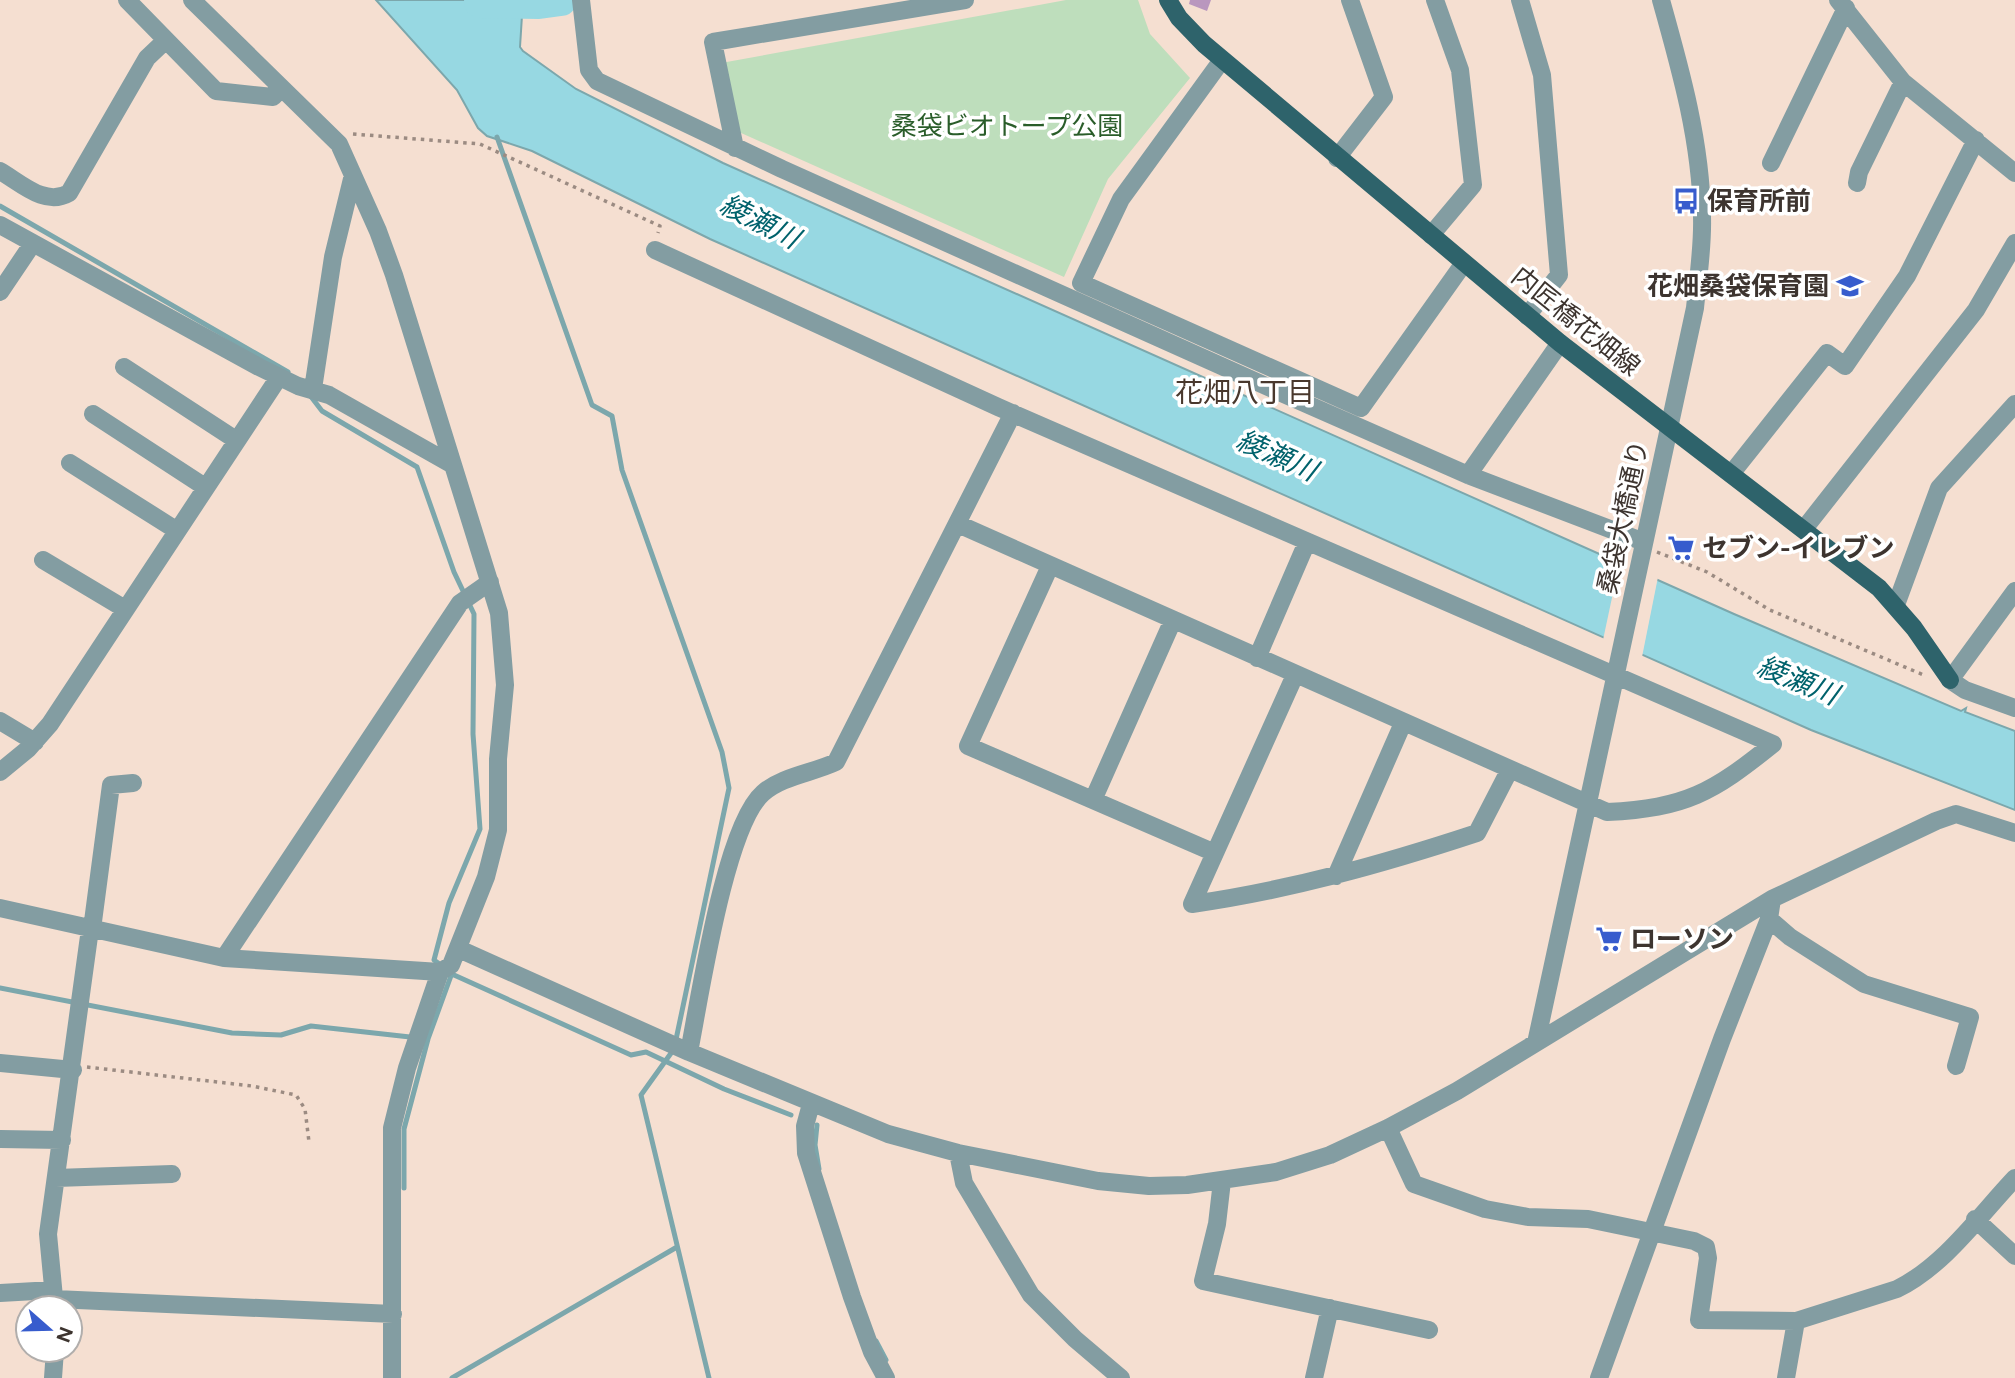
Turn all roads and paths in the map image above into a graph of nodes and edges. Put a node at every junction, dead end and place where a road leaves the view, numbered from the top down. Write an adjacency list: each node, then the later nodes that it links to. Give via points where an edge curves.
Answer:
1 (127, 0): 11 (street)
2 (192, 0): 14 (street)
3 (581, 0): 17 (street, via 589,70 597,82)
4 (965, 0): 17 (street, via 713,42)
5 (1168, 0): 12 (main road, 内匠橋花畑線, via 1190,31)
6 (1350, 0): 18 (street, via 1384,97)
7 (1434, 0): 25 (street, via 1460,70 1474,185)
8 (1520, 0): 31 (street, via 1542,75 1559,275)
9 (1661, 0): 39 (street, 桑袋大橋通り, via 1694,133 1703,219 1695,308)
10 (1842, 4): 13 (street); 19 (street)
11 (166, 40): 14 (street, via 215,91 273,97); 20 (street, via 147,58 69,193 55,199 45,197)
12 (1222, 60): 18 (main road, 内匠橋花畑線); 29 (street, via 1121,199 1081,282 1361,408)
13 (1903, 82): 16 (street); 23 (street)
14 (280, 90): 15 (street)
15 (323, 131): 22 (street, via 339,144); 28 (path, via 480,144 660,226)
16 (1976, 140): 21 (street); 43 (street, via 1907,276 1845,366 1827,353)
17 (734, 148): 44 (street)
18 (1337, 158): 25 (main road, 内匠橋花畑線)
19 (1771, 163)
20 (0, 171)
21 (2015, 173)
22 (353, 175): 35 (street, via 333,257); 42 (street, via 394,275)
23 (1857, 183)
24 (0, 225): 26 (street)
25 (1431, 235): 29 (main road, 内匠橋花畑線)
26 (33, 243): 30 (street); 34 (street)
27 (2015, 243): 47 (street, via 1976,310)
28 (655, 250): 37 (street)
29 (1464, 263): 31 (main road, 内匠橋花畑線)
30 (0, 292)
31 (1527, 316): 32 (main road, 内匠橋花畑線)
32 (1560, 343): 39 (main road, 内匠橋花畑線); 44 (street)
33 (124, 367): 40 (street)
34 (279, 377): 35 (street); 40 (street)
35 (313, 389): 42 (street)
36 (2015, 404): 55 (street, via 1939,488)
37 (1013, 413): 46 (street); 49 (street)
38 (93, 414): 45 (street)
39 (1669, 428): 43 (main road, 内匠橋花畑線); 50 (street, 桑袋大橋通り)
40 (236, 440): 45 (street)
41 (70, 463): 48 (street)
42 (451, 464): 53 (street)
43 (1731, 474): 47 (main road, 内匠橋花畑線)
44 (1468, 475): 50 (street)
45 (205, 487): 48 (street)
46 (958, 524): 52 (street); 82 (street, via 836,762 775,783 745,815 733,848)
47 (1804, 529): 55 (main road, 内匠橋花畑線, via 1858,569)
48 (176, 530): 56 (street)
49 (1307, 542): 58 (street); 59 (street)
50 (1643, 548): 59 (street, 桑袋大橋通り); 61 (path, via 1707,572 1770,610 1923,674)
51 (43, 560): 56 (street)
52 (1050, 566): 57 (street); 69 (street, via 968,746)
53 (490, 582): 78 (street, via 499,613 505,685 498,830); 79 (street, via 460,603)
54 (2015, 591): 61 (street)
55 (1896, 605): 61 (main road, 内匠橋花畑線)
56 (125, 609): 65 (street)
57 (1173, 620): 58 (street); 69 (street)
58 (1257, 657): 60 (street)
59 (1616, 670): 70 (street, 桑袋大橋通り); 70 (street, via 1773,744 1694,798 1649,810 1607,812)
60 (1295, 675): 64 (street); 72 (street)
61 (1950, 680): 62 (street)
62 (2015, 708)
63 (0, 721): 65 (street)
64 (1403, 723): 66 (street); 73 (street)
65 (35, 742): 67 (street)
66 (1508, 771): 70 (street); 73 (street, via 1477,833)
67 (0, 772)
68 (133, 783): 77 (street, via 111,786)
69 (1093, 800): 72 (street)
70 (1588, 803): 81 (street, 桑袋大橋通り)
71 (2015, 833): 74 (street, via 1956,814)
72 (1214, 853): 73 (street, via 1192,904 1263,894)
73 (1336, 876)
74 (1772, 899): 76 (street); 81 (street)
75 (0, 908): 77 (street)
76 (1769, 919): 84 (street, via 1864,984 1970,1017); 97 (street)
77 (91, 929): 79 (street); 85 (street)
78 (459, 949): 80 (street, via 451,965); 82 (street)
79 (224, 958): 80 (street)
80 (440, 972): 102 (street, via 392,1128)
81 (1536, 1043): 87 (street)
82 (689, 1052): 86 (street)
83 (0, 1063): 85 (street)
84 (1956, 1066)
85 (73, 1068): 89 (street); 90 (path, via 252,1086 296,1095 305,1109)
86 (811, 1104): 91 (street); 106 (street, via 805,1126 806,1153 852,1297)
87 (1388, 1128): 95 (street, via 1330,1155 1276,1172); 97 (street, via 1414,1184 1485,1209 1528,1217 1588,1219)
88 (0, 1139): 89 (street)
89 (62, 1140): 93 (street)
90 (309, 1142)
91 (958, 1153): 95 (street, via 1098,1181 1149,1186); 107 (street, via 964,1183 1031,1295)
92 (172, 1174): 93 (street)
93 (56, 1178): 99 (street, via 48,1234)
94 (2015, 1178): 96 (street)
95 (1222, 1181): 101 (street, via 1203,1281)
96 (1975, 1219): 98 (street); 103 (street, via 1940,1259 1911,1282)
97 (1652, 1231): 103 (street, via 1706,1247 1699,1320); 109 (street)
98 (2015, 1256)
99 (54, 1294)
100 (84, 1300): 102 (street)
101 (1330, 1308): 104 (street); 108 (street)
102 (393, 1314): 105 (street)
103 (1796, 1321): 110 (street)
104 (1429, 1330)
105 (392, 1378)
106 (886, 1378)
107 (1121, 1378)
108 (1314, 1378)
109 (1599, 1378)
110 (1786, 1378)

